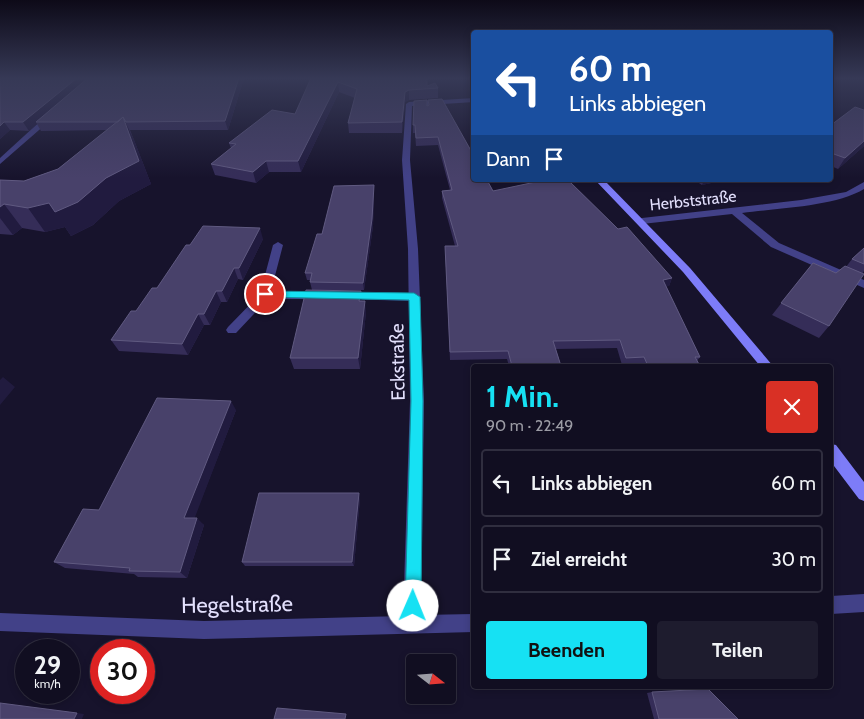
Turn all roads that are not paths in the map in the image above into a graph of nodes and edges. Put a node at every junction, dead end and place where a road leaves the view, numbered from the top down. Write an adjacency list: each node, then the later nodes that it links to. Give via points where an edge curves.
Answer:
1 (56, 112): 3 (street)
2 (409, 112): 11 (street, Eckstraße, via 406,160)
3 (0, 162)
4 (601, 182): 7 (street)
5 (864, 185): 6 (street, Herbststraße, via 849,194)
6 (734, 211): 7 (street, Herbststraße); 9 (street, via 775,244)
7 (642, 221): 13 (street, via 723,311)
8 (278, 245): 10 (street)
9 (864, 284)
10 (265, 294): 11 (street); 12 (street)
11 (414, 297): 20 (street, Eckstraße, via 417,401)
12 (232, 330)
13 (765, 364)
14 (833, 453): 15 (street)
15 (864, 494)
16 (864, 603): 17 (street)
17 (833, 605)
18 (0, 622): 20 (street, Hegelstraße, via 204,630)
19 (471, 623): 20 (street, Hegelstraße)
20 (412, 624)

